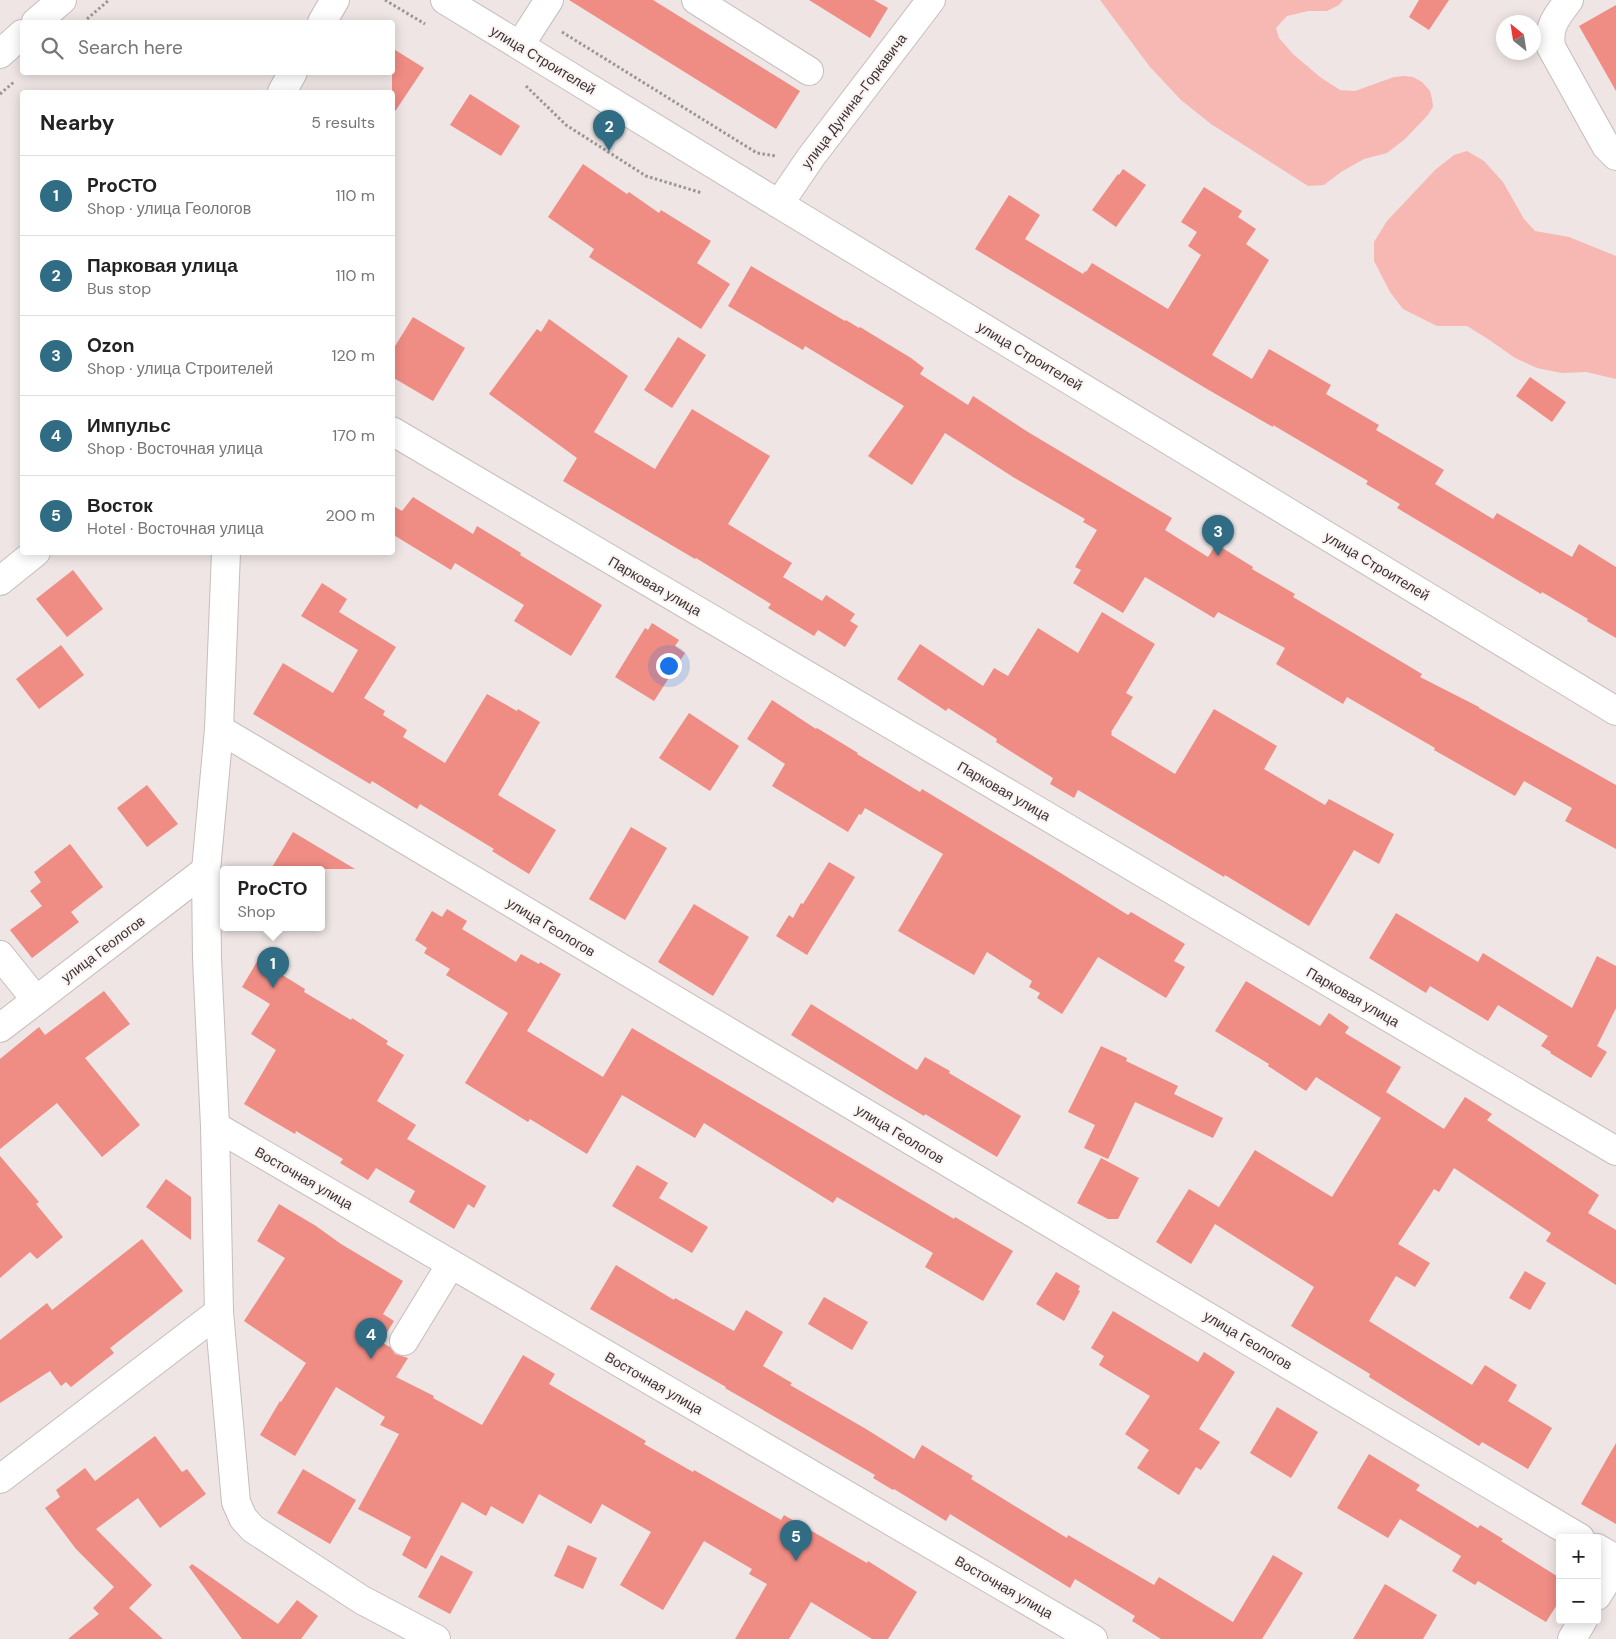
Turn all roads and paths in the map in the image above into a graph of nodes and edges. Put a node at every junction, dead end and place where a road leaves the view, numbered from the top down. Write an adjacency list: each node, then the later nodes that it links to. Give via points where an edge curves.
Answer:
1 (62, 0): 9 (street)
2 (108, 0): 10 (path)
3 (335, 0): 11 (street)
4 (445, 0): 13 (street, улица Строителей)
5 (696, 0): 15 (street)
6 (931, 0): 22 (street, улица Дунина-Горкавича)
7 (1569, 1): 21 (street, via 1549,34 1551,48 1606,146)
8 (544, 8): 13 (street); 20 (path, via 758,153)
9 (38, 20)
10 (84, 20)
11 (323, 20)
12 (20, 36): 14 (street)
13 (520, 45): 22 (street, улица Строителей)
14 (0, 54)
15 (809, 71)
16 (291, 75): 18 (street)
17 (18, 78): 19 (path)
18 (283, 90)
19 (0, 94)
20 (780, 155)
21 (1616, 156)
22 (779, 204): 27 (street, улица Строителей)
23 (395, 433): 34 (street, Парковая улица)
24 (32, 555): 26 (street)
25 (226, 555): 28 (street)
26 (0, 581)
27 (1616, 711)
28 (219, 729): 29 (street); 39 (street, улица Геологов)
29 (206, 870): 31 (street, улица Геологов); 33 (street)
30 (0, 955): 31 (street)
31 (36, 1000): 32 (street, улица Геологов)
32 (0, 1028)
33 (215, 1126): 35 (street, Восточная улица); 36 (street)
34 (1616, 1151)
35 (451, 1264): 37 (street); 46 (street, Восточная улица)
36 (219, 1312): 38 (street); 45 (street, via 233,1487 243,1518 253,1529 362,1600)
37 (404, 1341)
38 (0, 1479)
39 (1573, 1534)
40 (1601, 1550): 41 (street)
41 (1616, 1559)
42 (1616, 1565): 43 (street)
43 (1601, 1589)
44 (1581, 1624): 47 (street)
45 (436, 1639)
46 (1093, 1639)
47 (1572, 1639)

